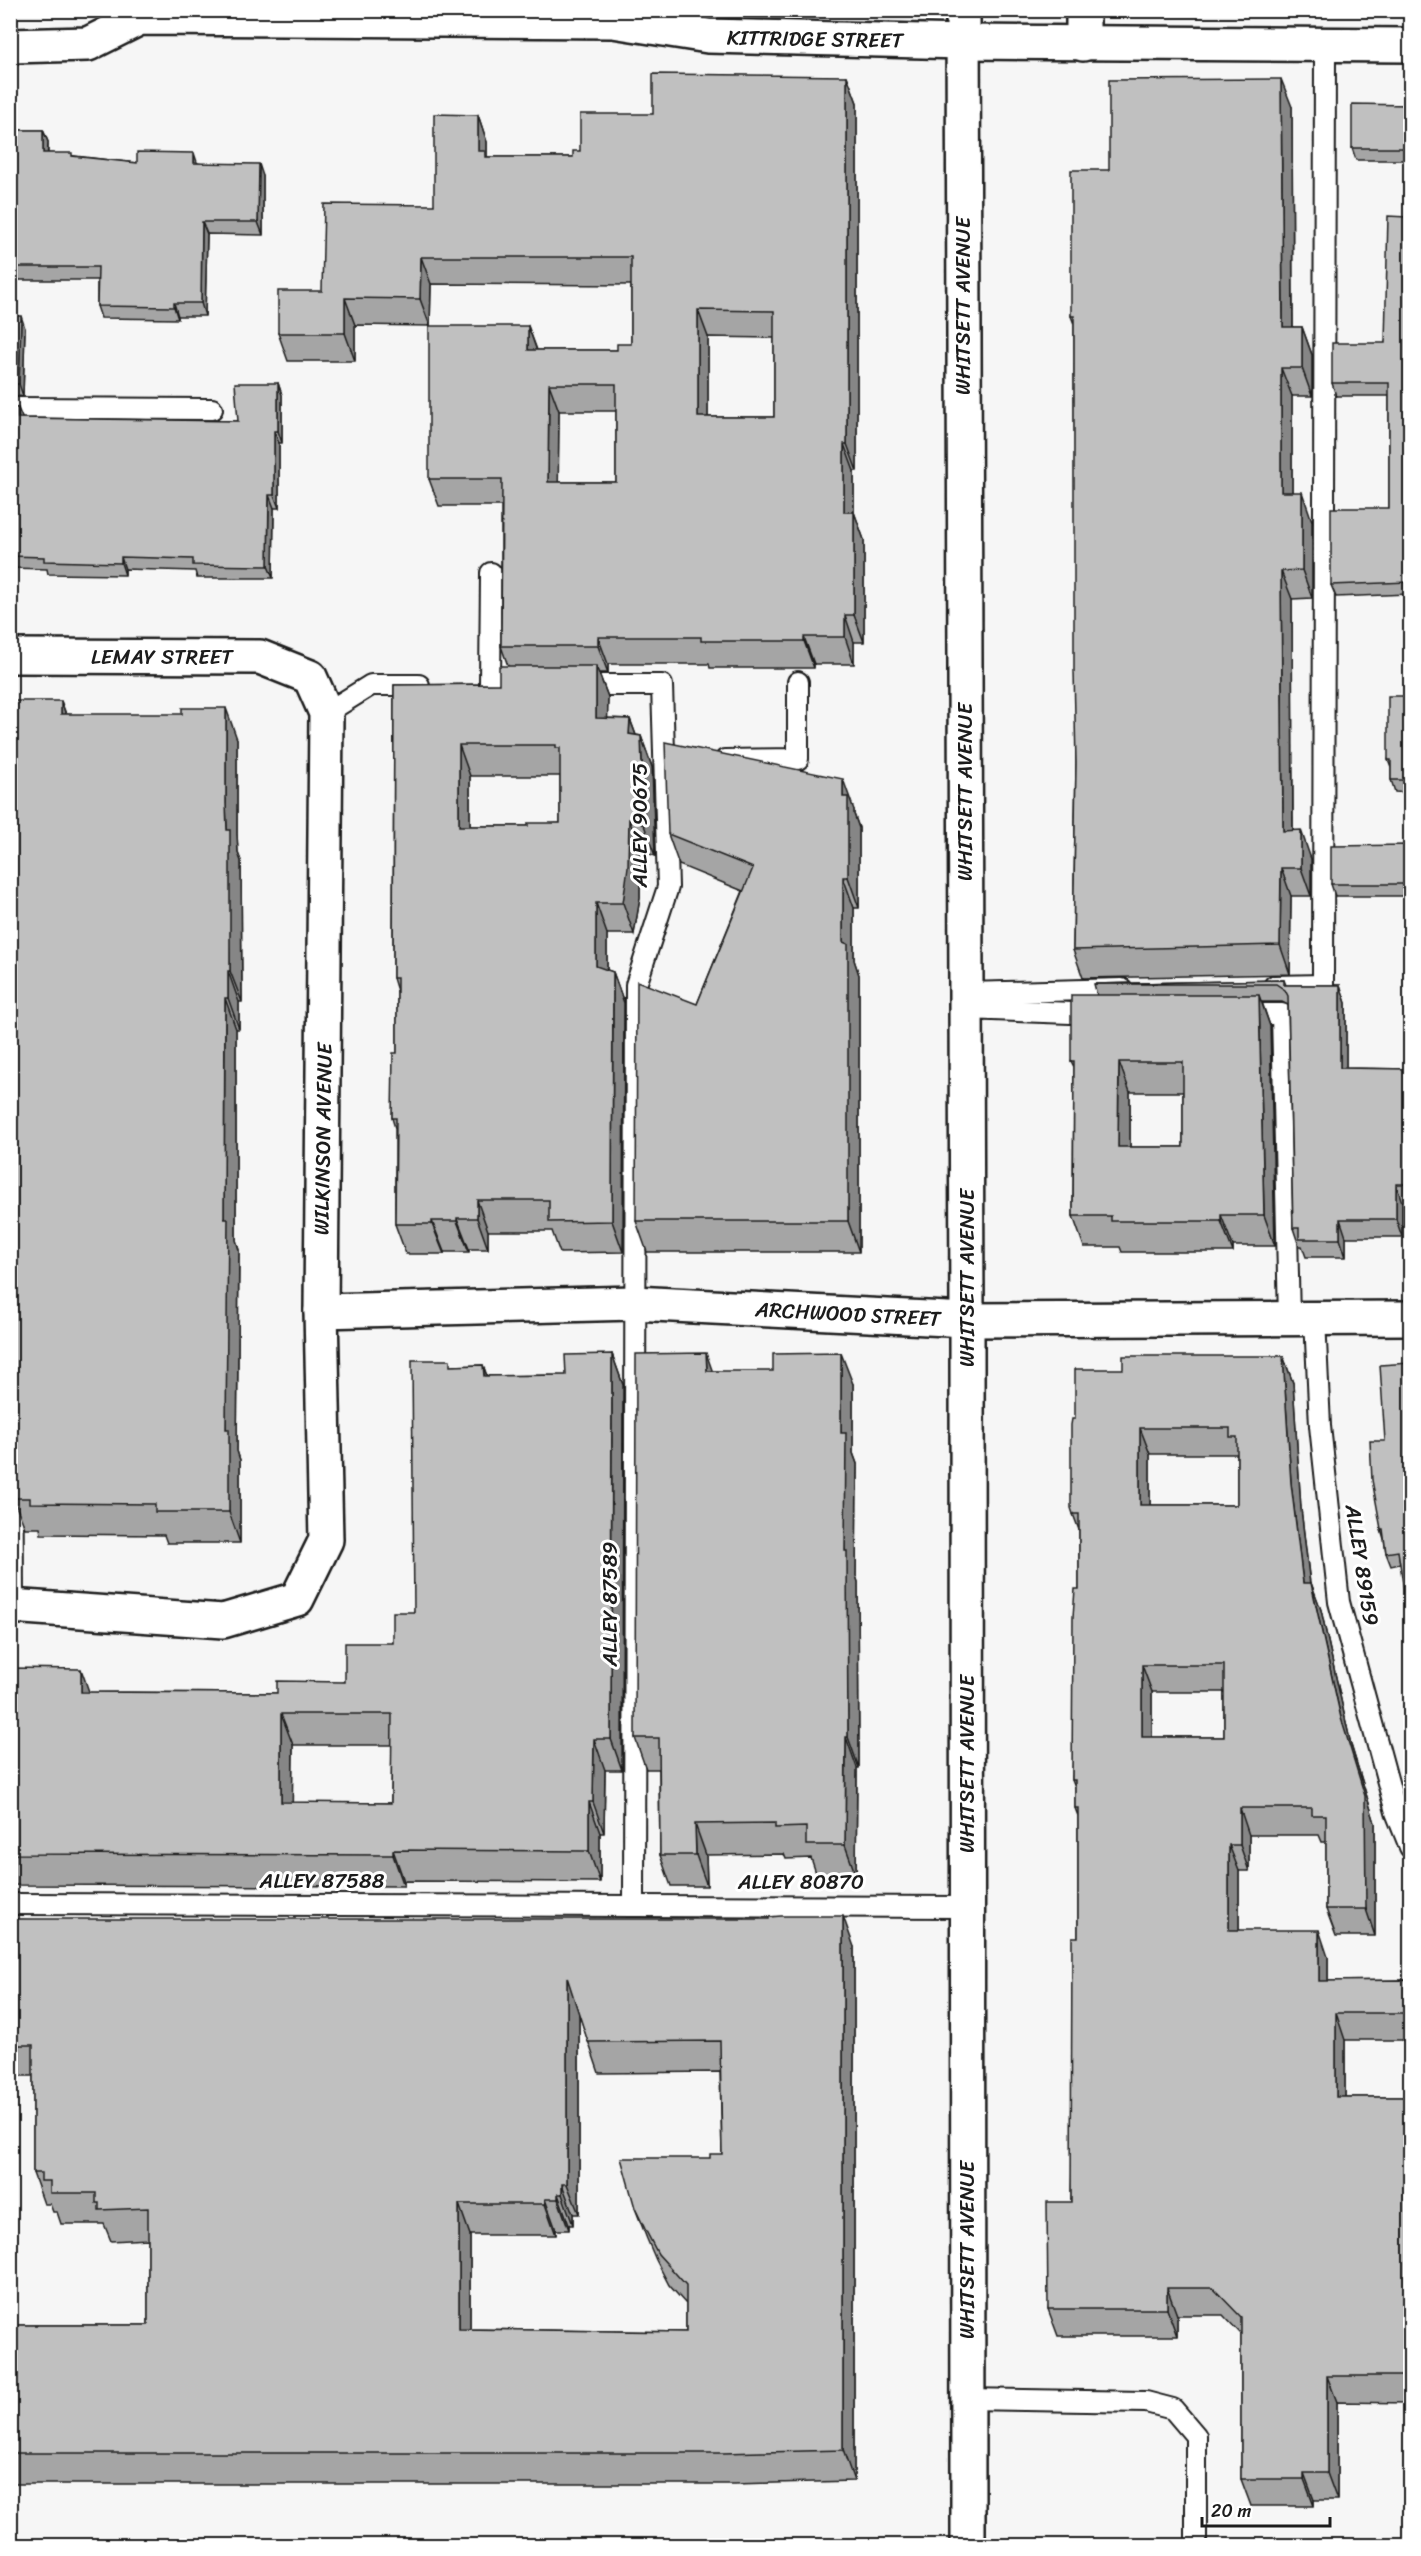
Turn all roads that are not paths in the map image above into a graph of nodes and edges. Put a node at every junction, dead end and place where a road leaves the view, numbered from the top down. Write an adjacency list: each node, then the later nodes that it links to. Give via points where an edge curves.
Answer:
1 (1083, 10): 4 (street)
2 (329, 15): 3 (street, KITTRIDGE STREET, via 613,21 708,36); 7 (street, KITTRIDGE STREET, via 140,18 88,44)
3 (964, 26): 4 (street, KITTRIDGE STREET); 26 (street, WHITSETT AVENUE)
4 (1083, 44): 5 (street, KITTRIDGE STREET)
5 (1325, 44): 6 (street, KITTRIDGE STREET); 24 (lane, via 1323,985)
6 (1410, 45)
7 (10, 46)
8 (10, 408): 9 (lane)
9 (212, 409)
10 (491, 573): 16 (lane)
11 (10, 656): 12 (street, LEMAY STREET, via 260,657)
12 (309, 677): 19 (street, WILKINSON AVENUE)
13 (798, 682): 21 (lane, via 798,759)
14 (442, 685): 19 (lane, via 371,685)
15 (466, 685): 16 (lane)
16 (490, 685): 17 (lane)
17 (513, 685)
18 (559, 685): 22 (lane, ALLEY 90675, via 662,685)
19 (327, 713): 30 (street, WILKINSON AVENUE)
20 (686, 760): 22 (lane)
21 (709, 760)
22 (664, 761): 29 (lane, ALLEY 90675, via 668,888 636,985)
23 (10, 863): 34 (lane)
24 (1252, 986)
25 (1144, 989): 26 (lane)
26 (966, 1001): 27 (lane, via 1055,1014); 33 (street, WHITSETT AVENUE)
27 (1114, 1014)
28 (1222, 1014): 31 (lane, ALLEY 89159, via 1282,1014)
29 (634, 1303): 30 (street, ARCHWOOD STREET); 33 (street, ARCHWOOD STREET); 37 (lane, ALLEY 87589)
30 (321, 1311): 34 (street, WILKINSON AVENUE, via 326,1540 297,1599 224,1621)
31 (1302, 1318): 32 (street, ARCHWOOD STREET); 33 (street, ARCHWOOD STREET); 35 (lane, ALLEY 89159, via 1320,1426 1339,1602 1396,1812)
32 (1410, 1318)
33 (967, 1320): 38 (street, WHITSETT AVENUE)
34 (12, 1606)
35 (1410, 1847)
36 (10, 1904): 37 (lane, ALLEY 87588)
37 (634, 1906): 38 (lane, ALLEY 80870)
38 (967, 1907): 39 (street, WHITSETT AVENUE)
39 (967, 2399): 40 (street, WHITSETT AVENUE); 41 (lane, via 1146,2402 1173,2409 1196,2436)
40 (968, 2546)
41 (1196, 2546)

